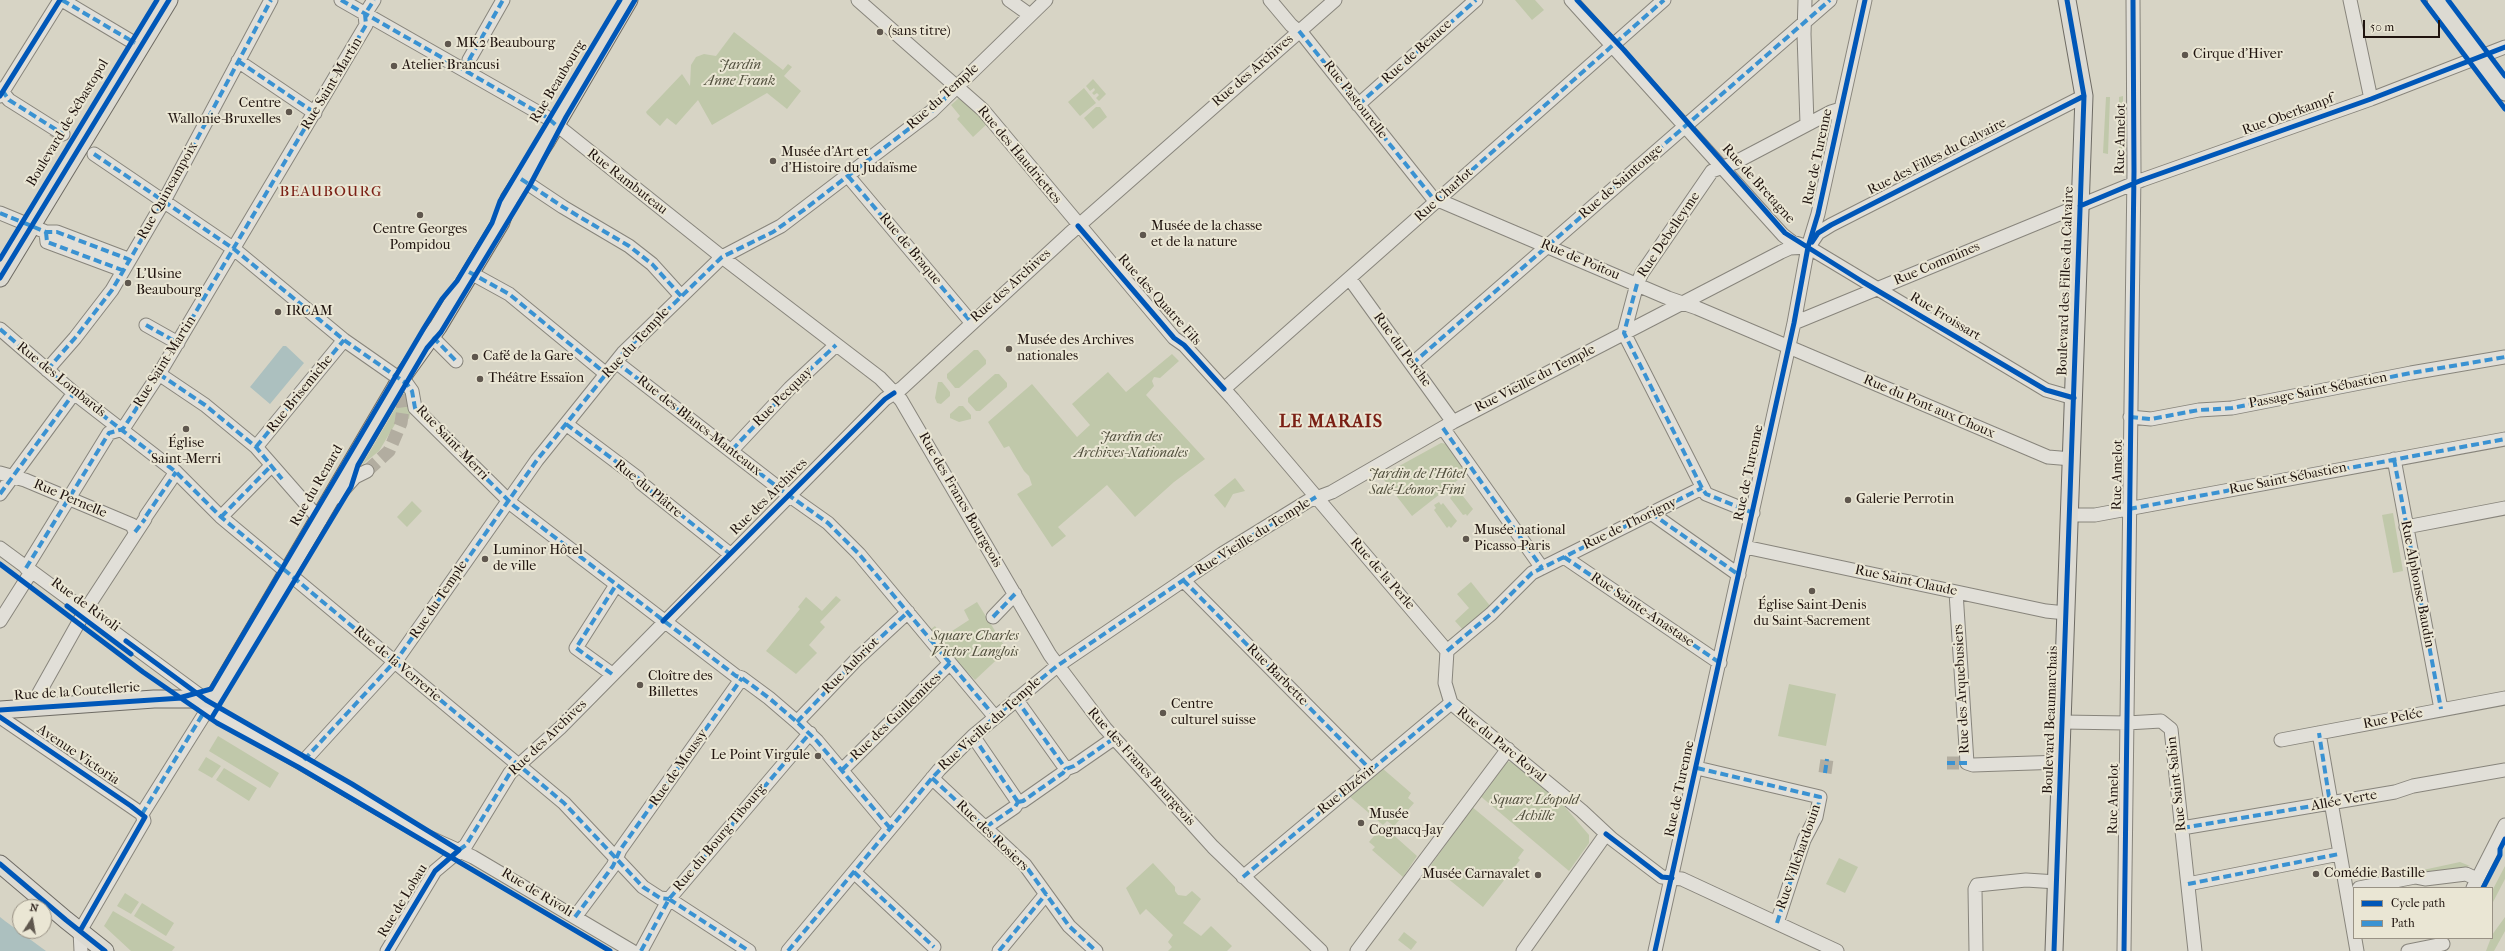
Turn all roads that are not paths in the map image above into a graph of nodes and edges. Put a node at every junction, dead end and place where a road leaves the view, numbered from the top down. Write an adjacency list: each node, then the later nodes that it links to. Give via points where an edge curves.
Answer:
1 (61, 0): 28 (street); 34 (street)
2 (169, 0): 28 (main road, Boulevard de Sébastopol)
3 (271, 0): 31 (street, Rue Quincampoix)
4 (341, 0): 23 (street, Rue Rambuteau)
5 (374, 0): 23 (street, Rue Saint-Martin)
6 (503, 0): 32 (street)
7 (628, 0): 42 (main road, Rue Beaubourg)
8 (858, 0): 33 (street, Rue des Haudriettes)
9 (1009, 0): 24 (street)
10 (1046, 0): 24 (street, Rue du Temple)
11 (1270, 0): 26 (street, Rue Pastourelle)
12 (1335, 0): 26 (street, Rue des Archives)
13 (1476, 0): 38 (street, Rue de Beauce)
14 (1571, 0): 27 (street, Rue de Bretagne)
15 (1664, 0): 27 (street, Rue Charlot)
16 (1805, 0): 25 (street)
17 (1830, 0): 25 (street, Rue de Saintonge)
18 (1865, 0): 39 (street, Rue de Turenne)
19 (2067, 0): 36 (main road, Boulevard des Filles du Calvaire)
20 (2133, 0): 49 (street, Rue Amelot)
21 (2350, 0): 37 (street)
22 (2436, 0): 30 (main road)
23 (366, 14): 32 (street, Rue Rambuteau); 40 (street, Rue Saint-Martin, via 366,25)
24 (1030, 15): 33 (street, Rue du Temple)
25 (1805, 22): 41 (street); 43 (street, Rue de Saintonge)
26 (1299, 31): 38 (street, Rue Pastourelle); 54 (street, Rue des Archives)
27 (1613, 45): 43 (street, Rue de Bretagne); 50 (street, Rue Charlot)
28 (141, 46): 55 (main road, Boulevard de Sébastopol)
29 (2505, 47): 30 (street, Rue Oberkampf)
30 (2479, 58): 35 (main road); 37 (street, Rue Oberkampf)
31 (238, 61): 40 (street); 51 (street, Rue Quincampoix)
32 (466, 67): 42 (street, Rue Rambuteau)
33 (957, 87): 47 (street, Rue du Temple, via 932,111); 54 (street, Rue des Haudriettes, via 983,110)
34 (1, 92): 44 (street, via 9,100)
35 (2505, 92)
36 (2084, 96): 52 (main road, Boulevard des Filles du Calvaire); 57 (street, Rue des Filles du Calvaire, via 1831,225 1818,233)
37 (2371, 99): 49 (street, Rue Oberkampf)
38 (1358, 104): 50 (street, Rue Pastourelle, via 1432,197)
39 (1841, 109): 41 (street, Rue Debelleyme); 57 (street, Rue de Turenne, via 1818,214)
40 (315, 113): 58 (street, Rue Saint-Martin)
41 (1807, 124): 46 (street, Rue Debelleyme, via 1734,163)
42 (556, 125): 48 (main road, Rue Beaubourg); 59 (street, Rue Rambuteau)
43 (1686, 126): 46 (street, Rue de Bretagne); 56 (street, Rue de Saintonge)
44 (63, 134)
45 (94, 154): 51 (street, Rue Saint-Merri)
46 (1722, 166): 57 (street, Rue de Bretagne, via 1783,235 1792,242); 65 (street, Rue Debelleyme, via 1712,171)
47 (848, 176): 59 (street, Rue du Temple, via 772,232); 69 (street, Rue de Braque)
48 (521, 179): 62 (main road, Rue Beaubourg, via 509,200 501,222); 67 (street, via 629,246 652,264)
49 (2132, 184): 52 (street, Rue Oberkampf); 91 (street, Rue Amelot)
50 (1438, 200): 56 (street, Rue de Poitou); 64 (street, Rue Charlot)
51 (164, 201): 58 (street, Rue Saint-Merri); 60 (street, Rue Quincampoix)
52 (2080, 206): 66 (street, Rue Commines); 90 (main road, Boulevard des Filles du Calvaire)
53 (0, 213): 55 (street)
54 (1078, 226): 69 (street, Rue des Archives); 87 (street, Rue des Quatre Fils, via 1174,338 1184,345)
55 (39, 229): 60 (street, via 57,232); 61 (street, via 47,242); 63 (main road, Boulevard de Sébastopol)
56 (1548, 246): 65 (street, Rue de Poitou); 82 (street, Rue de Saintonge)
57 (1808, 247): 66 (street, Rue Froissart); 68 (street, Rue Vieille du Temple, via 1790,248 1781,252); 70 (street, Rue de Turenne)
58 (234, 249): 75 (street, Rue Saint-Merri); 76 (street, Rue Saint-Martin)
59 (722, 257): 67 (street, Rue du Temple); 77 (street, Rue Rambuteau)
60 (128, 259): 61 (street, Rue Quincampoix)
61 (122, 270): 83 (street, Rue Quincampoix, via 108,296)
62 (470, 272): 74 (main road, Rue du Renard); 84 (street, via 509,294)
63 (0, 278)
64 (1350, 279): 82 (street, Rue du Perche); 87 (street, Rue Charlot)
65 (1637, 284): 68 (street, Rue de Poitou); 73 (street, Rue Debelleyme)
66 (1876, 290): 70 (street, Rue Commines); 90 (street, Rue Froissart, via 2046,390)
67 (681, 296): 81 (street, Rue du Temple)
68 (1682, 304): 73 (street, Rue Vieille du Temple); 78 (street, Rue de Poitou, via 1697,308)
69 (971, 322): 89 (street, Rue des Archives)
70 (1794, 323): 78 (street, Rue de Turenne)
71 (146, 324): 76 (street)
72 (0, 329): 83 (street, Rue des Lombards)
73 (1624, 333): 93 (street, Rue Vieille du Temple); 104 (street)
74 (431, 336): 80 (street); 86 (main road, Rue du Renard)
75 (344, 340): 86 (street, Rue Saint-Merri); 96 (street, Rue Brisemiche)
76 (178, 343): 85 (street, Rue Saint-Martin)
77 (836, 345): 89 (street, Rue Rambuteau, via 880,378); 97 (street, Rue Pecquay, via 790,388)
78 (1788, 348): 98 (street, Rue du Pont aux Choux, via 2048,457); 114 (street, Rue de Turenne)
79 (2505, 357): 91 (street, Passage Saint-Sébastien, via 2411,372 2232,408 2199,410 2151,419)
80 (456, 361)
81 (616, 362): 84 (street, Rue du Temple); 97 (street, Rue des Blancs-Manteaux)
82 (1412, 364): 93 (street, Rue du Perche)
83 (47, 370): 88 (street, Rue des Lombards)
84 (606, 373): 92 (street, Rue du Temple)
85 (159, 374): 94 (street, Rue Saint-Martin); 96 (street, via 205,405)
86 (400, 380): 110 (street, Rue Saint-Merri, via 410,388 415,408); 115 (main road, Rue du Renard)
87 (1224, 389): 108 (street, Rue des Quatre Fils)
88 (74, 393): 94 (street, Rue des Lombards); 103 (street)
89 (894, 393): 107 (street, Rue des Archives, via 884,399); 131 (street, Rue des Francs Bourgeois)
90 (2074, 398): 98 (main road, Boulevard des Filles du Calvaire)
91 (2130, 417): 112 (street, Rue Amelot)
92 (566, 424): 110 (street, Rue du Temple); 122 (street, Rue du Plâtre, via 638,478)
93 (1448, 425): 108 (street, Rue Vieille du Temple, via 1332,492); 124 (street, Rue du Perche)
94 (123, 429): 102 (street, Rue de la Verrerie); 109 (street, Rue Saint-Martin, via 109,433)
95 (2505, 439): 99 (street, Rue Saint-Sébastien)
96 (256, 447): 100 (street)
97 (732, 450): 107 (street, Rue des Blancs-Manteaux)
98 (2072, 459): 105 (main road, Boulevard des Filles du Calvaire)
99 (2394, 460): 112 (street, Rue Saint-Sébastien); 118 (street, Rue Alphonse Baudin)
100 (271, 466): 115 (street, via 282,479); 117 (street)
101 (367, 471): 115 (street, via 355,477)
102 (176, 472): 117 (street, Rue de la Verrerie); 119 (street)
103 (6, 475): 106 (street); 109 (street, Rue Pernelle)
104 (1702, 488): 113 (street, Rue de Thorigny); 114 (street, via 1706,494)
105 (2071, 490): 116 (main road, Boulevard Beaumarchais)
106 (0, 494)
107 (789, 495): 122 (street, Rue des Archives); 132 (street, Rue des Blancs-Manteaux, via 828,523)
108 (1316, 497): 128 (street, Rue Vieille du Temple); 138 (street, Rue de la Perle)
109 (69, 498): 119 (street, Rue Pernelle, via 132,525); 125 (street, Rue Saint-Martin)
110 (508, 500): 129 (street, Rue Saint-Merri); 139 (street, Rue du Temple)
111 (2505, 508): 118 (street)
112 (2129, 509): 116 (street, Rue Saint-Sébastien, via 2095,515); 156 (street, Rue Amelot)
113 (1651, 513): 123 (street, Rue de Thorigny); 127 (street)
114 (1753, 513): 120 (street, Rue de Turenne)
115 (323, 514): 126 (main road, Rue du Renard)
116 (2070, 515): 133 (main road, Boulevard Beaumarchais)
117 (221, 518): 126 (street, Rue de la Verrerie)
118 (2406, 527): 150 (street, Rue Alphonse Baudin)
119 (135, 532): 134 (street)
120 (1745, 547): 127 (street, Rue de Turenne); 130 (street, Rue Saint-Claude)
121 (0, 548): 125 (street, Rue de Rivoli)
122 (730, 554): 137 (street, Rue des Archives)
123 (1564, 557): 124 (street, Rue de Thorigny); 140 (street, Rue Sainte-Anastase)
124 (1542, 568): 138 (street, Rue de Thorigny, via 1532,574)
125 (28, 570): 134 (street, Rue de Rivoli); 136 (street, Rue Saint-Martin)
126 (287, 574): 139 (street, Rue de la Verrerie); 147 (main road, Rue du Renard, via 218,693 213,699)
127 (1739, 575): 140 (street, Rue de Turenne)
128 (1184, 580): 142 (street, Rue Vieille du Temple); 169 (street, Rue Barbette)
129 (616, 585): 137 (street, Rue Saint-Merri); 143 (street, via 576,648)
130 (1956, 592): 133 (street, Rue Saint-Claude); 163 (street, Rue des Arquebusiers, via 1963,763 1973,765)
131 (1015, 594): 135 (street); 142 (street, Rue des Francs Bourgeois)
132 (908, 612): 141 (street, Rue des Blancs-Manteaux); 154 (street, Rue Aubriot, via 856,660)
133 (2066, 613): 155 (main road, Boulevard Beaumarchais)
134 (83, 614): 147 (street, Rue de Rivoli); 149 (street, via 39,693)
135 (993, 617)
136 (0, 621)
137 (663, 622): 143 (street, Rue des Archives); 144 (street, Rue Saint-Merri)
138 (1447, 651): 148 (street, via 1444,683)
139 (395, 662): 164 (street, Rue du Temple); 165 (street, Rue de la Verrerie)
140 (1720, 663): 166 (street, Rue de Turenne)
141 (950, 664): 153 (street, Rue des Blancs-Manteaux); 168 (street, Rue des Guillemites)
142 (1057, 666): 146 (street, Rue Vieille du Temple); 160 (street, Rue des Francs Bourgeois)
143 (612, 674): 165 (street, Rue des Archives, via 528,759)
144 (742, 678): 154 (street, Rue Saint-Merri); 182 (street, Rue de Moussy)
145 (2505, 698): 150 (street, Rue Pelée)
146 (1016, 699): 153 (street, Rue Vieille du Temple); 167 (street)
147 (206, 700): 149 (main road, Rue de la Coutellerie, via 154,699); 164 (street, Rue de Rivoli, via 215,713); 174 (street, via 204,715)
148 (1450, 703): 162 (street, Rue du Parc Royal); 169 (street, Rue Elzévir)
149 (38, 707): 151 (main road, Rue de la Coutellerie)
150 (2441, 709): 157 (street, Rue Pelée)
151 (0, 710)
152 (0, 717): 174 (street, Avenue Victoria)
153 (995, 717): 159 (street, Rue Vieille du Temple)
154 (797, 722): 158 (street, Rue Saint-Merri)
155 (2062, 722): 156 (street, Rue Saint-Sabin); 163 (main road, Boulevard Beaumarchais)
156 (2127, 723): 178 (street, Rue Saint-Sabin, via 2161,721 2171,729); 217 (street, Rue Amelot)
157 (2319, 733): 161 (street, Rue Pelée); 173 (street)
158 (810, 734): 168 (street, Rue Saint-Merri); 193 (street, Rue du Bourg Tibourg)
159 (973, 736): 171 (street, Rue Vieille du Temple); 172 (street)
160 (1113, 739): 167 (street); 185 (street, Rue des Francs Bourgeois)
161 (2281, 740)
162 (1508, 749): 179 (street, Rue du Parc Royal); 211 (street)
163 (2062, 762): 187 (main road, Boulevard Beaumarchais)
164 (302, 763): 180 (street, Rue de Rivoli, via 424,835)
165 (518, 765): 180 (street, Rue des Archives, via 510,773 466,846); 182 (street, Rue de la Verrerie, via 564,803)
166 (1696, 768): 186 (street, Rue de Turenne); 196 (street, Rue Villehardouin, via 1820,797 1816,817 1804,840)
167 (1066, 769): 172 (street, via 1023,802)
168 (842, 770): 177 (street, Rue Saint-Merri)
169 (1372, 770): 185 (street, Rue Elzévir)
170 (2505, 770): 173 (street, Allée Verte)
171 (932, 778): 176 (street, Rue des Rosiers); 177 (street, Rue Vieille du Temple)
172 (1018, 802): 176 (street, via 1016,807)
173 (2330, 803): 178 (street, Allée Verte); 181 (street)
174 (142, 814): 197 (street, via 144,821)
175 (2505, 825): 189 (street)
176 (986, 827): 192 (street, Rue des Rosiers, via 1025,865)
177 (890, 828): 184 (street, Rue Vieille du Temple)
178 (2182, 828): 188 (street, Rue Saint-Sabin)
179 (1606, 834): 186 (street, Rue du Parc Royal, via 1662,877); 212 (street)
180 (459, 850): 195 (street, Rue de Rivoli); 203 (street, Rue de Lobau, via 435,871)
181 (2339, 854): 188 (street); 191 (street)
182 (616, 859): 193 (street, Rue de la Verrerie, via 643,887 660,898); 195 (street, Rue de Moussy)
183 (0, 864): 197 (main road)
184 (854, 872): 200 (street); 207 (street, Rue Vieille du Temple)
185 (1244, 877): 210 (street, Rue des Francs Bourgeois)
186 (1672, 878): 196 (street, Rue du Parc Royal, via 1682,879); 213 (street, Rue de Turenne)
187 (2057, 882): 215 (street, via 2026,880 1977,885 1974,888); 216 (main road, Boulevard Beaumarchais)
188 (2188, 884): 218 (street, Rue Saint-Sabin)
189 (2475, 884): 190 (street, via 2466,874 2425,879 2415,877)
190 (2364, 887)
191 (2350, 890): 194 (street)
192 (1046, 894): 208 (street); 209 (street, Rue des Rosiers, via 1068,926)
193 (668, 899): 205 (street, Rue du Bourg Tibourg); 206 (street, Rue de la Verrerie)
194 (2353, 916)
195 (575, 917): 204 (street, Rue de Rivoli)
196 (1777, 923): 214 (street, Rue du Parc Royal)
197 (80, 931): 201 (street); 202 (main road)
198 (2356, 939): 219 (street)
199 (2443, 944): 220 (street)
200 (934, 947)
201 (81, 951)
202 (106, 951)
203 (387, 951)
204 (632, 951)
205 (641, 951)
206 (748, 951)
207 (788, 951)
208 (999, 951)
209 (1096, 951)
210 (1321, 951)
211 (1357, 951)
212 (1523, 951)
213 (1655, 951)
214 (1836, 951)
215 (1976, 951)
216 (2054, 951)
217 (2124, 951)
218 (2194, 951)
219 (2357, 951)
220 (2408, 951)

